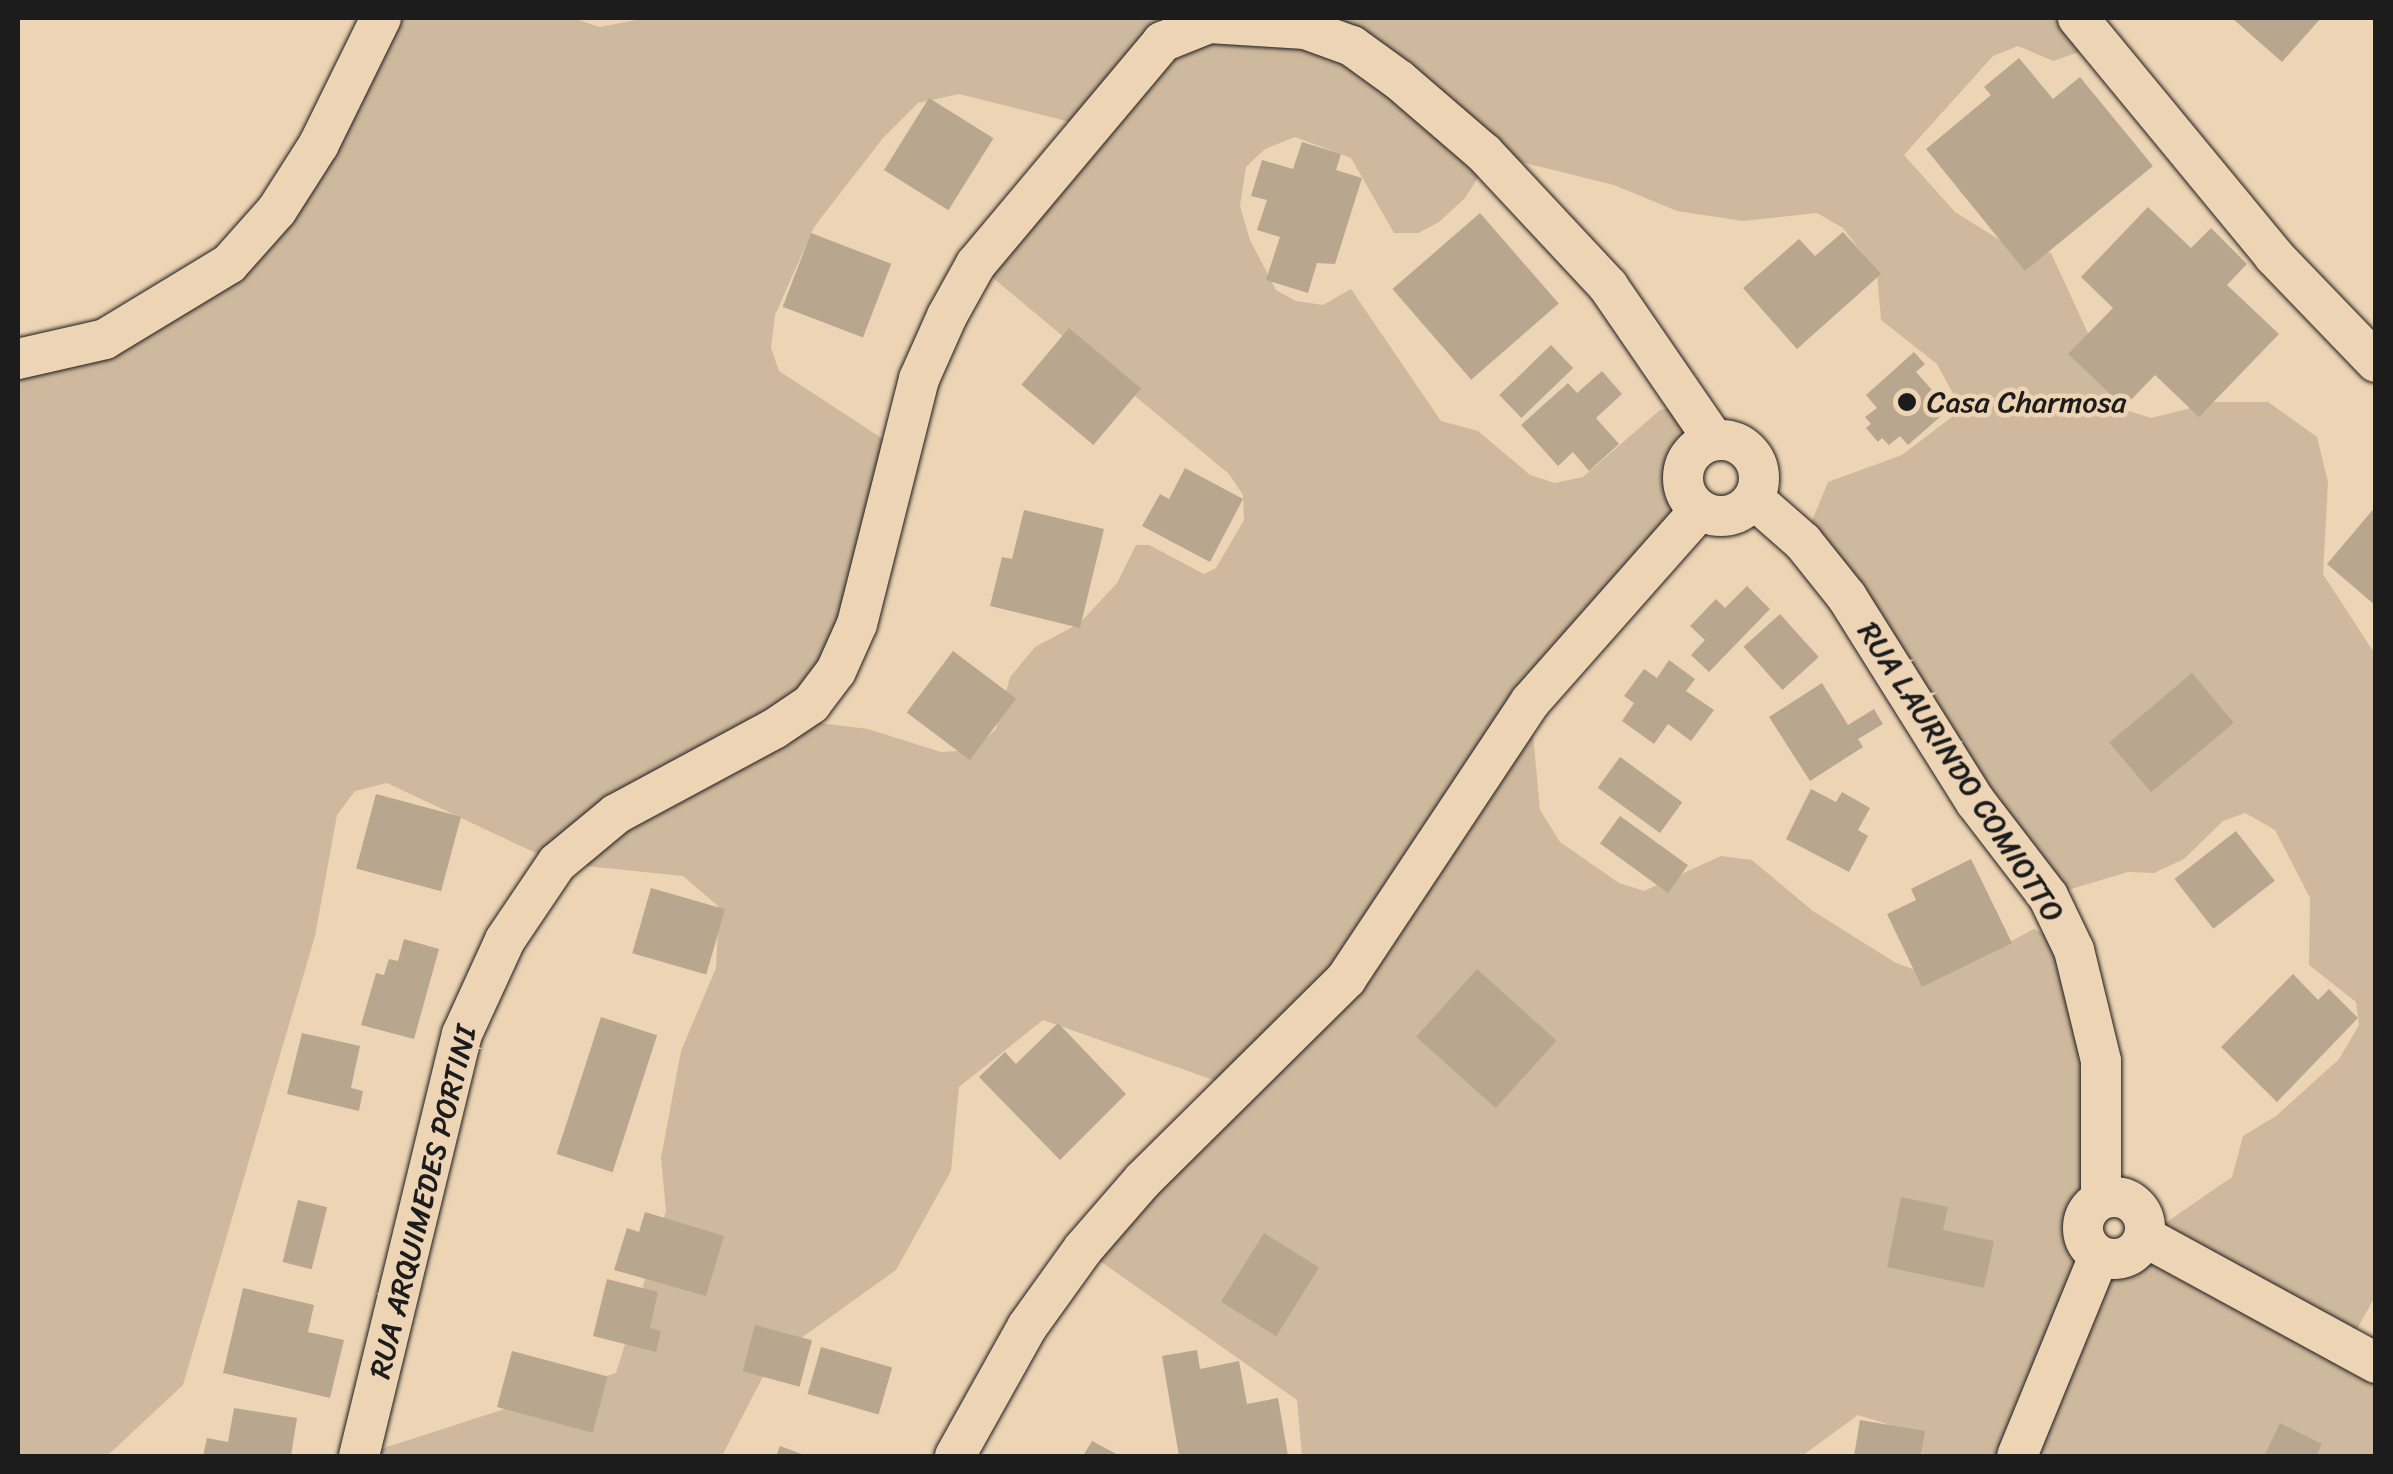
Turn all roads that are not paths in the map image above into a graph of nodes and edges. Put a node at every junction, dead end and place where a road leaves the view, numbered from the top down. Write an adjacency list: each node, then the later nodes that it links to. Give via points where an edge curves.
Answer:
1 (381, 18): 3 (street, via 318,144 277,210 229,264 105,339)
2 (2078, 18): 4 (street, via 2274,256)
3 (18, 359)
4 (2376, 362)
5 (1714, 440): 6 (street, via 1729,440 1754,456 1760,486); 7 (street, via 1689,456 1684,470 1684,486); 12 (street, RUA ARQUIMEDES PORTINI, via 1608,286 1484,153 1352,46 1304,29 1248,22 1210,23 1162,42 976,264 919,378 857,624 836,671 810,704 616,814 557,864 506,940 462,1034)
6 (1754, 499): 7 (street, via 1729,516); 8 (street, RUA LAURINDO COMIOTTO, via 1803,542 1847,597 1975,801 2048,896 2074,950 2101,1061)
7 (1700, 510): 13 (street, via 1530,702 1346,980 1143,1180 1083,1249 1028,1327)
8 (2101, 1200): 9 (street, via 2129,1200 2140,1210); 10 (street, via 2083,1220 2088,1248)
9 (2145, 1236): 10 (street, via 2126,1258); 11 (street)
10 (2099, 1256): 14 (street)
11 (2376, 1363)
12 (359, 1456)
13 (955, 1456)
14 (2017, 1456)

